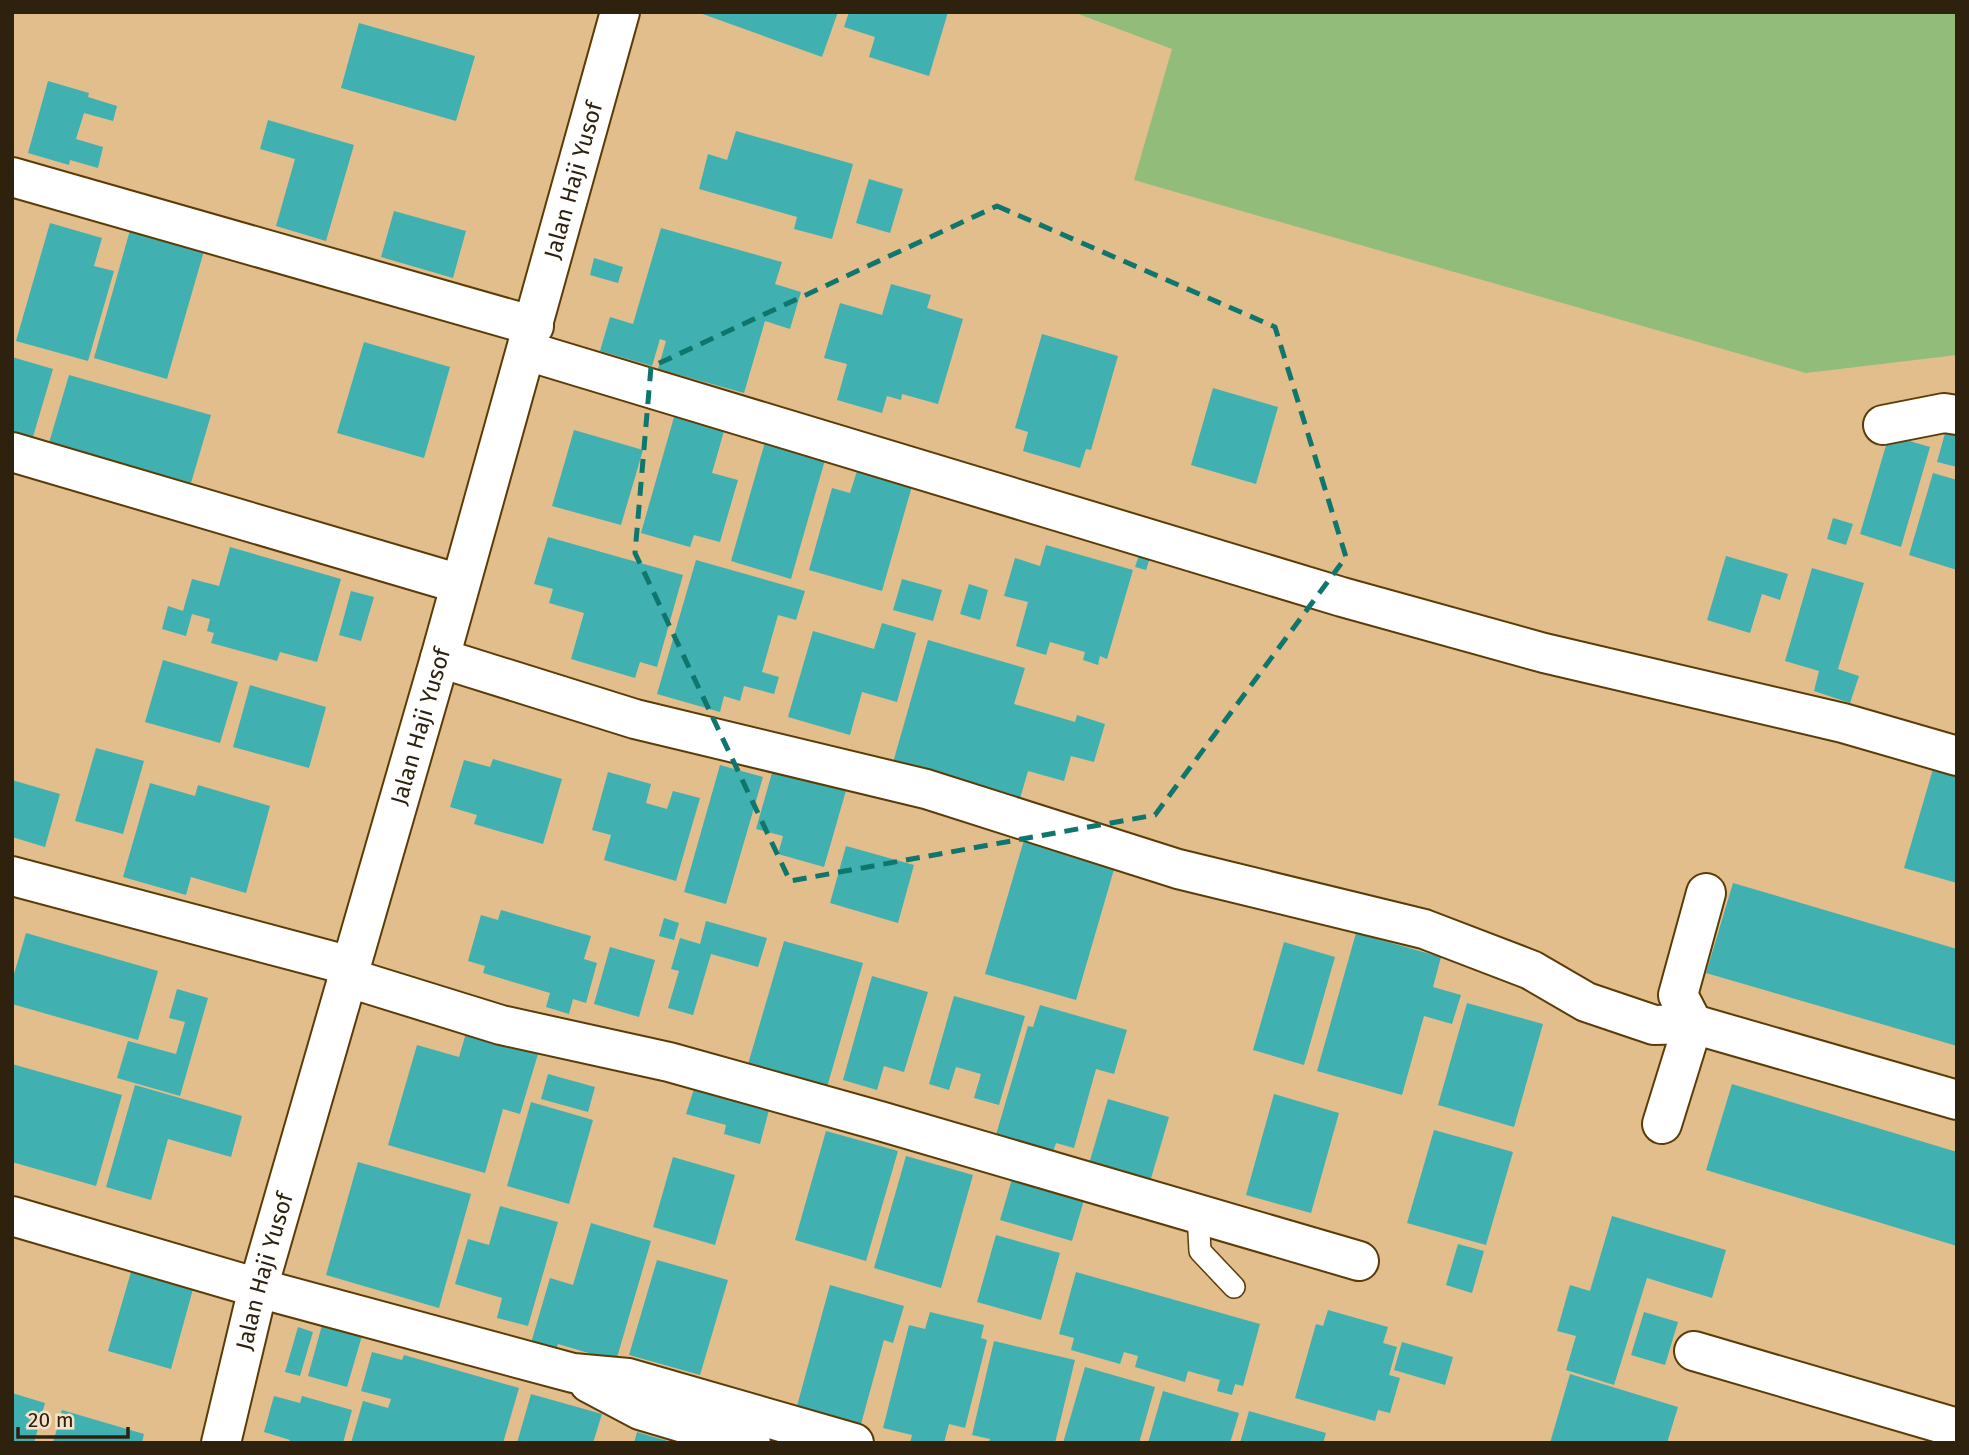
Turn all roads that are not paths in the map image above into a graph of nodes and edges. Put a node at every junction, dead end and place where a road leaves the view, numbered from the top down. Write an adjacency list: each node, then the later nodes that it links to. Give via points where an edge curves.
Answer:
1 (620, 12): 3 (street, Jalan Haji Yusof)
2 (12, 177): 3 (street)
3 (531, 339): 7 (street, Jalan Haji Yusof); 9 (street, via 1342,597 1544,653 1843,723)
4 (1957, 415): 5 (street, via 1944,412)
5 (1883, 425)
6 (12, 452): 7 (street)
7 (460, 584): 8 (street, Jalan Haji Yusof)
8 (440, 658): 12 (street, Jalan Haji Yusof); 13 (street, via 635,719 926,789 1178,869 1424,929 1531,970 1598,1006 1654,1025)
9 (1957, 756)
10 (12, 876): 12 (street)
11 (1706, 893): 13 (street, via 1678,995)
12 (349, 972): 16 (street, via 501,1025 670,1062); 20 (street, Jalan Haji Yusof)
13 (1693, 1024): 14 (street); 15 (street)
14 (1957, 1100)
15 (1662, 1124)
16 (1198, 1213): 18 (street); 19 (lane, via 1200,1251)
17 (12, 1216): 20 (street)
18 (1359, 1261)
19 (1234, 1287)
20 (258, 1288): 22 (street); 24 (street, Jalan Haji Yusof)
21 (1694, 1351): 23 (street)
22 (573, 1373): 25 (street, via 639,1410); 26 (street, via 628,1378)
23 (1957, 1428)
24 (221, 1443)
25 (751, 1443)
26 (854, 1443)

